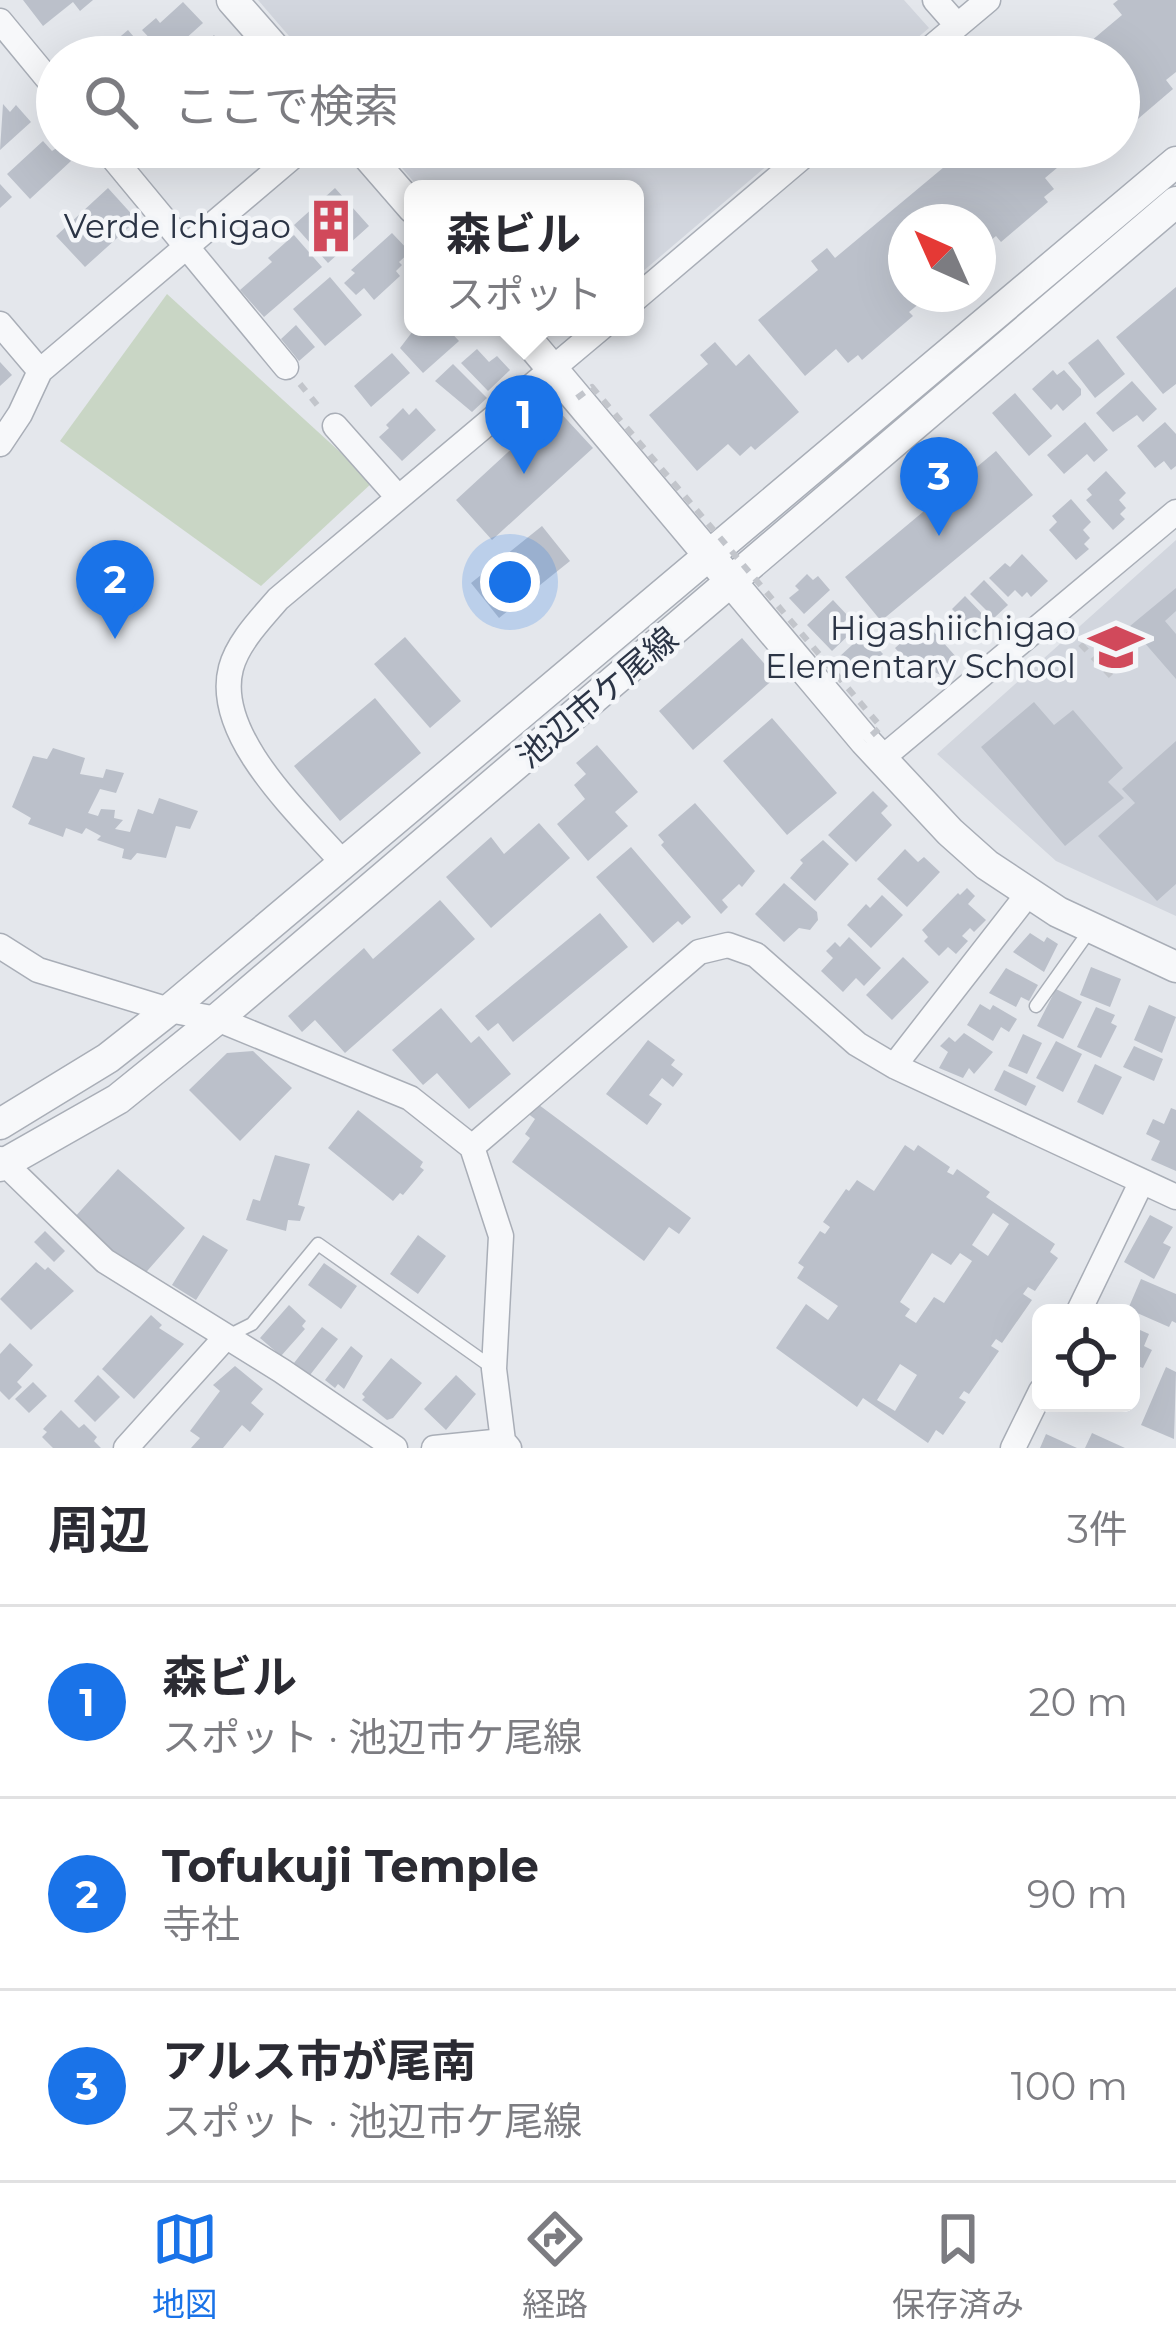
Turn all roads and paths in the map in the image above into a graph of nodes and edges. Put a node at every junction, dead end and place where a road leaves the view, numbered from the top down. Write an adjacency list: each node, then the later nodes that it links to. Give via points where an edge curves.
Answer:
1 (232, 0): 6 (street)
2 (935, 0): 5 (street)
3 (988, 0): 5 (street)
4 (0, 21): 8 (street)
5 (958, 25): 7 (street)
6 (264, 36)
7 (945, 36)
8 (36, 65)
9 (1176, 162): 29 (street, 池辺市ケ尾線)
10 (121, 168): 16 (street)
11 (278, 168): 16 (street)
12 (378, 168): 14 (street)
13 (789, 168): 17 (street)
14 (404, 198)
15 (1176, 202): 30 (street, 池辺市ケ尾線)
16 (185, 245): 21 (street); 23 (street)
17 (644, 291)
18 (0, 324): 23 (street)
19 (525, 336): 22 (street)
20 (592, 336): 22 (street)
21 (286, 367): 25 (path)
22 (553, 369): 24 (street); 27 (street)
23 (40, 371): 26 (street)
24 (578, 398): 29 (street); 33 (path, bridge, via 592,387 880,727)
25 (335, 426): 27 (street)
26 (0, 444)
27 (397, 496): 34 (street, via 278,599 231,669 230,712 248,748)
28 (1176, 512): 31 (street)
29 (708, 554): 30 (street); 34 (street, 池辺市ケ尾線)
30 (732, 582): 33 (street); 41 (street, 池辺市ケ尾線)
31 (1054, 616): 32 (path); 33 (street)
32 (1111, 676)
33 (873, 750): 35 (street, via 950,832)
34 (343, 863): 40 (street, 池辺市ケ尾線)
35 (1028, 894): 36 (street); 42 (street)
36 (1090, 930): 38 (street); 39 (lane)
37 (0, 946): 40 (street, via 38,970)
38 (1176, 967)
39 (1036, 1006)
40 (169, 1010): 41 (street); 43 (street, 池辺市ケ尾線)
41 (217, 1019): 44 (street, via 410,1098); 45 (street, 池辺市ケ尾線, via 118,1099)
42 (894, 1066): 44 (street, via 856,1044 756,955 728,945 699,952); 46 (street)
43 (0, 1124)
44 (472, 1147): 50 (street, via 501,1236)
45 (1, 1163): 49 (street, via 105,1262)
46 (1141, 1183): 47 (street); 48 (street)
47 (1176, 1197)
48 (1082, 1304)
49 (225, 1338): 50 (lane, via 252,1324 318,1244); 53 (street); 54 (street)
50 (494, 1369): 52 (street)
51 (1032, 1409): 56 (street)
52 (506, 1444): 55 (street)
53 (126, 1448)
54 (395, 1448)
55 (434, 1448)
56 (1013, 1448)

